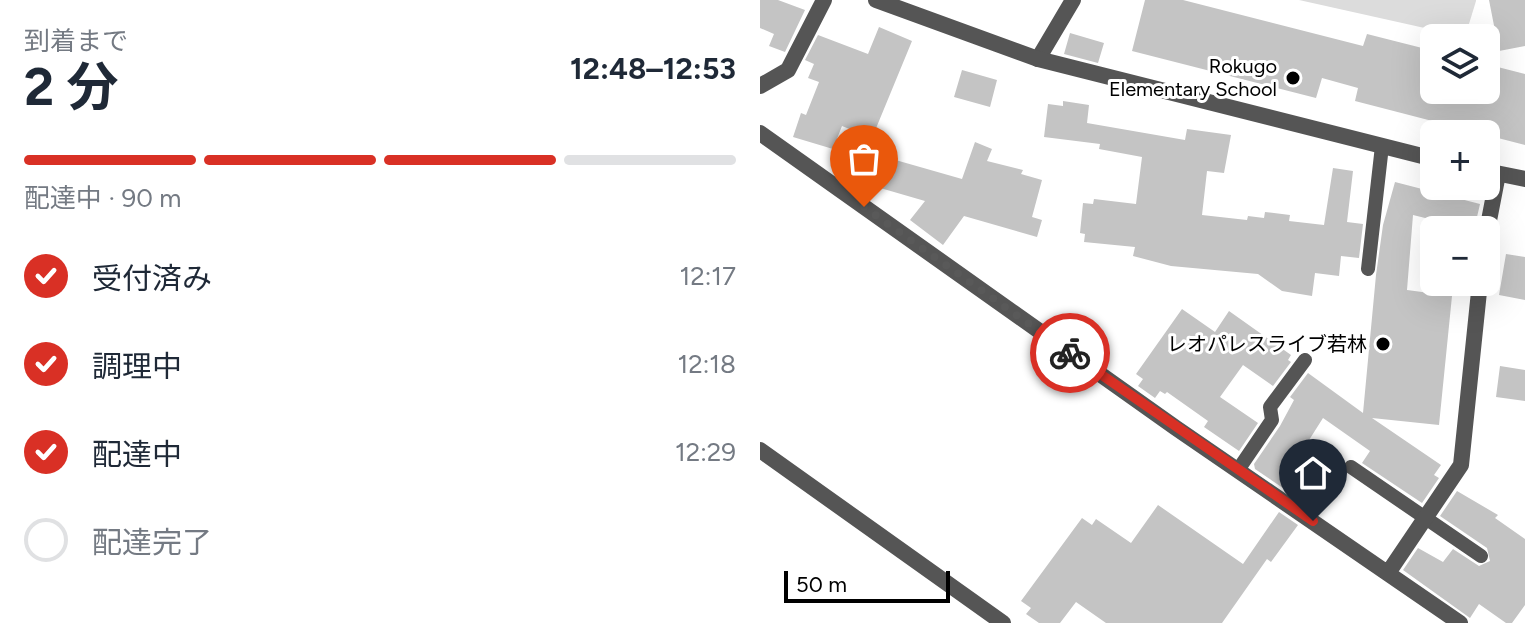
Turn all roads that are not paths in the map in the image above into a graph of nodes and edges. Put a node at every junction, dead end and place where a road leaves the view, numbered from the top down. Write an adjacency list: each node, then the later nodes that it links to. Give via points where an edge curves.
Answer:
1 (824, 0): 5 (street, via 788,70)
2 (876, 0): 4 (street)
3 (1073, 0): 4 (street)
4 (1038, 59): 7 (street)
5 (760, 86)
6 (760, 133): 16 (street)
7 (1382, 146): 8 (street); 11 (lane)
8 (1420, 156)
9 (1500, 174): 10 (street)
10 (1525, 179)
11 (1368, 269)
12 (1479, 296): 17 (street, via 1461,465)
13 (1305, 360): 16 (lane, via 1270,407 1272,420)
14 (760, 450): 20 (street)
15 (1351, 467): 17 (lane)
16 (1238, 470): 19 (street)
17 (1425, 519): 18 (lane); 19 (street)
18 (1481, 556)
19 (1388, 573): 21 (street)
20 (1003, 623)
21 (1460, 623)

